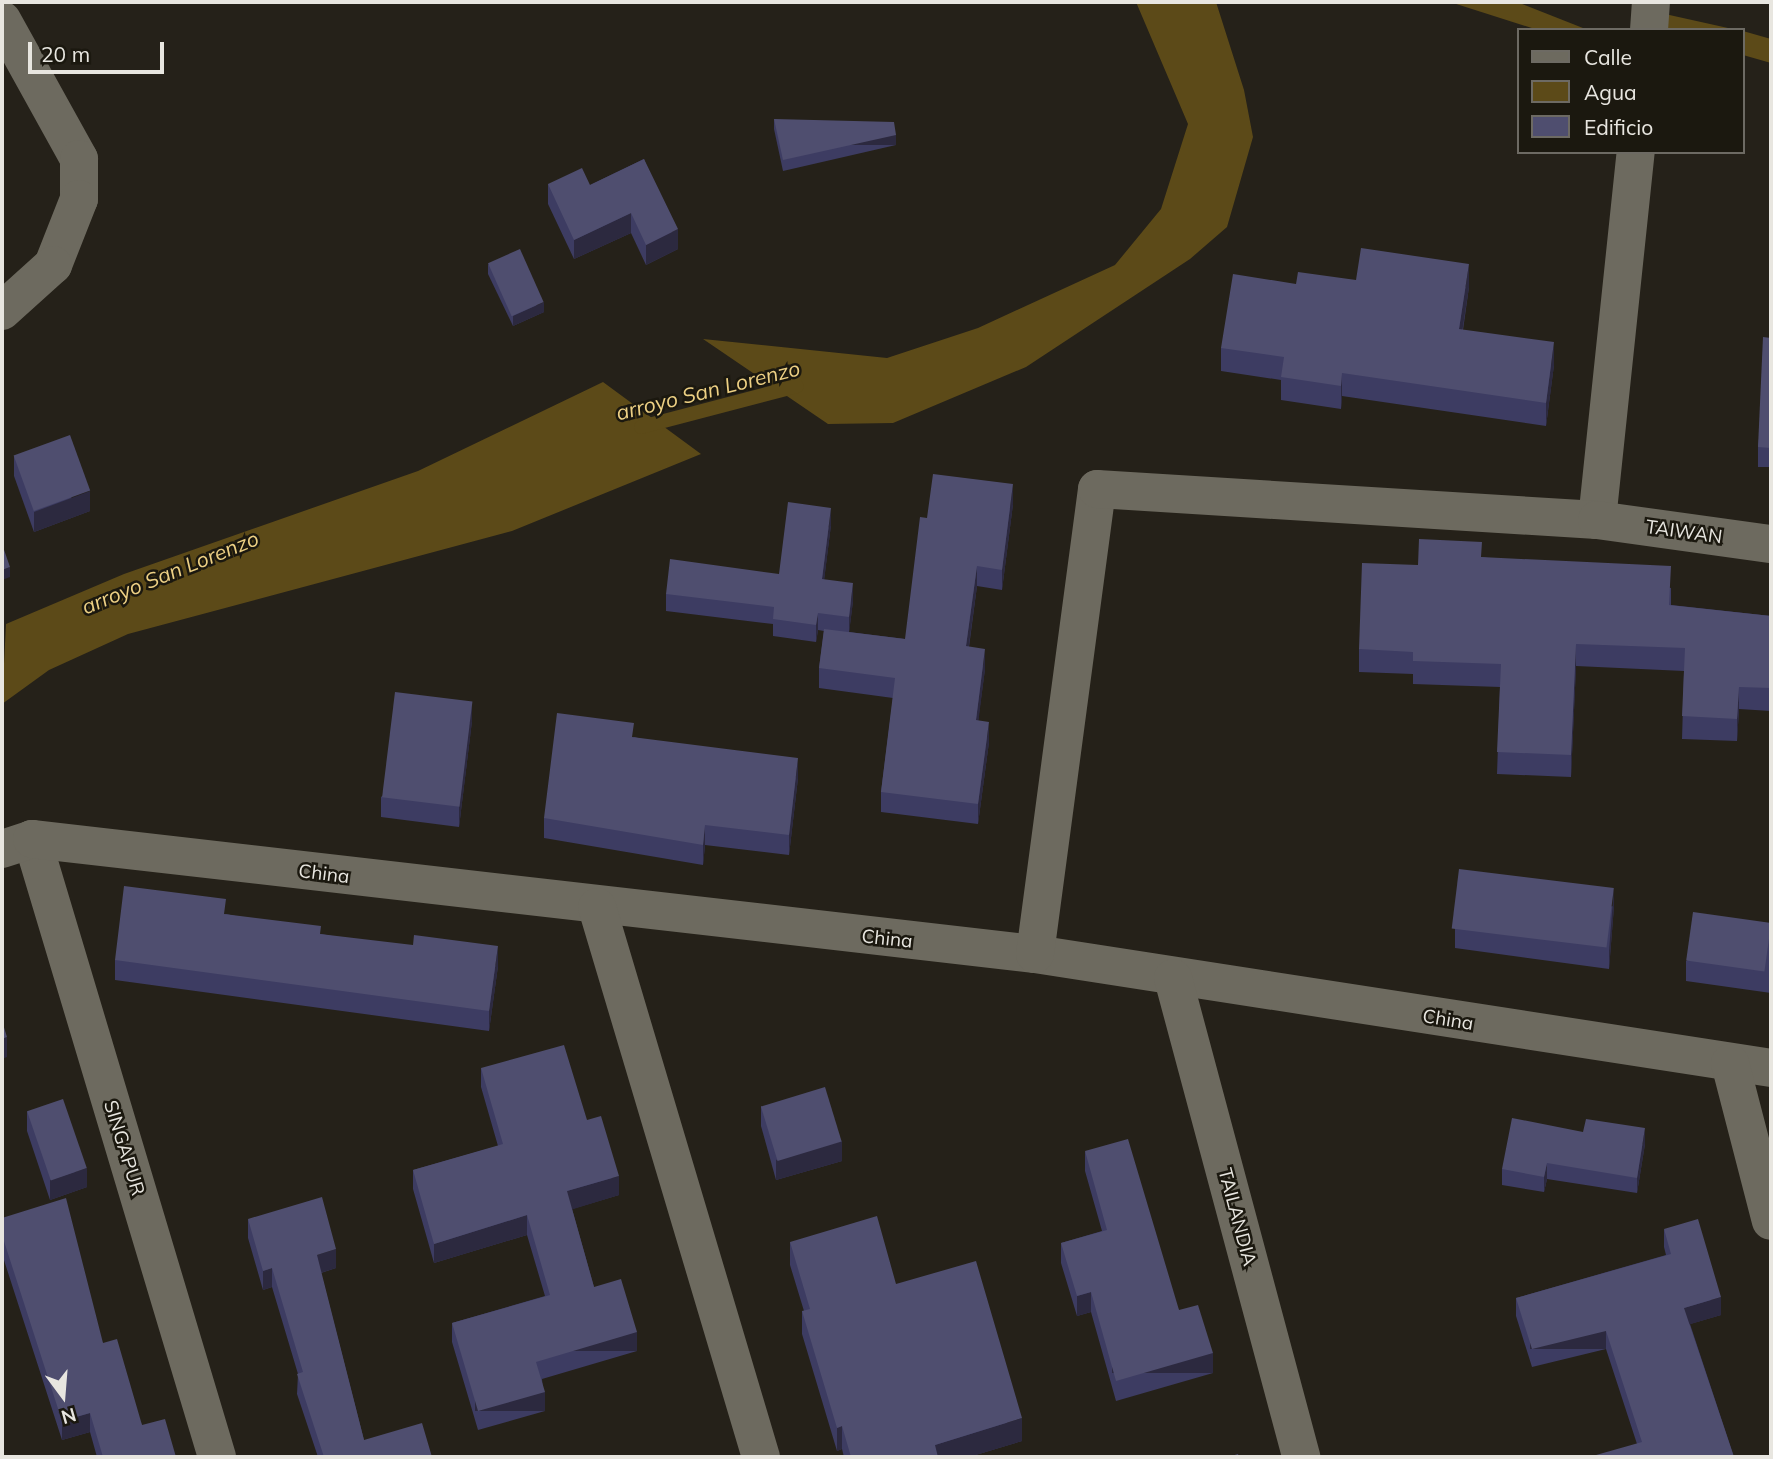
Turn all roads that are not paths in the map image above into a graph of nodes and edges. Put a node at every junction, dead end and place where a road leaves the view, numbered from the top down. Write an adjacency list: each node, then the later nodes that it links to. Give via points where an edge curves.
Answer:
1 (1651, 2): 3 (street)
2 (2, 20): 5 (street, via 79,159 79,199 53,265)
3 (1648, 28)
4 (1636, 154): 6 (street)
5 (2, 311)
6 (1597, 520): 7 (street, TAIWAN); 10 (street, TAIWAN, via 1097,489)
7 (1771, 544)
8 (17, 844): 9 (street, China); 15 (street, SINGAPUR)
9 (597, 907): 10 (street, China); 16 (street)
10 (1035, 954): 11 (street, China)
11 (1173, 978): 12 (street, China); 17 (street, TAILANDIA)
12 (1730, 1063): 13 (street, China); 14 (street)
13 (1771, 1068)
14 (1771, 1221)
15 (217, 1457)
16 (761, 1457)
17 (1301, 1457)

